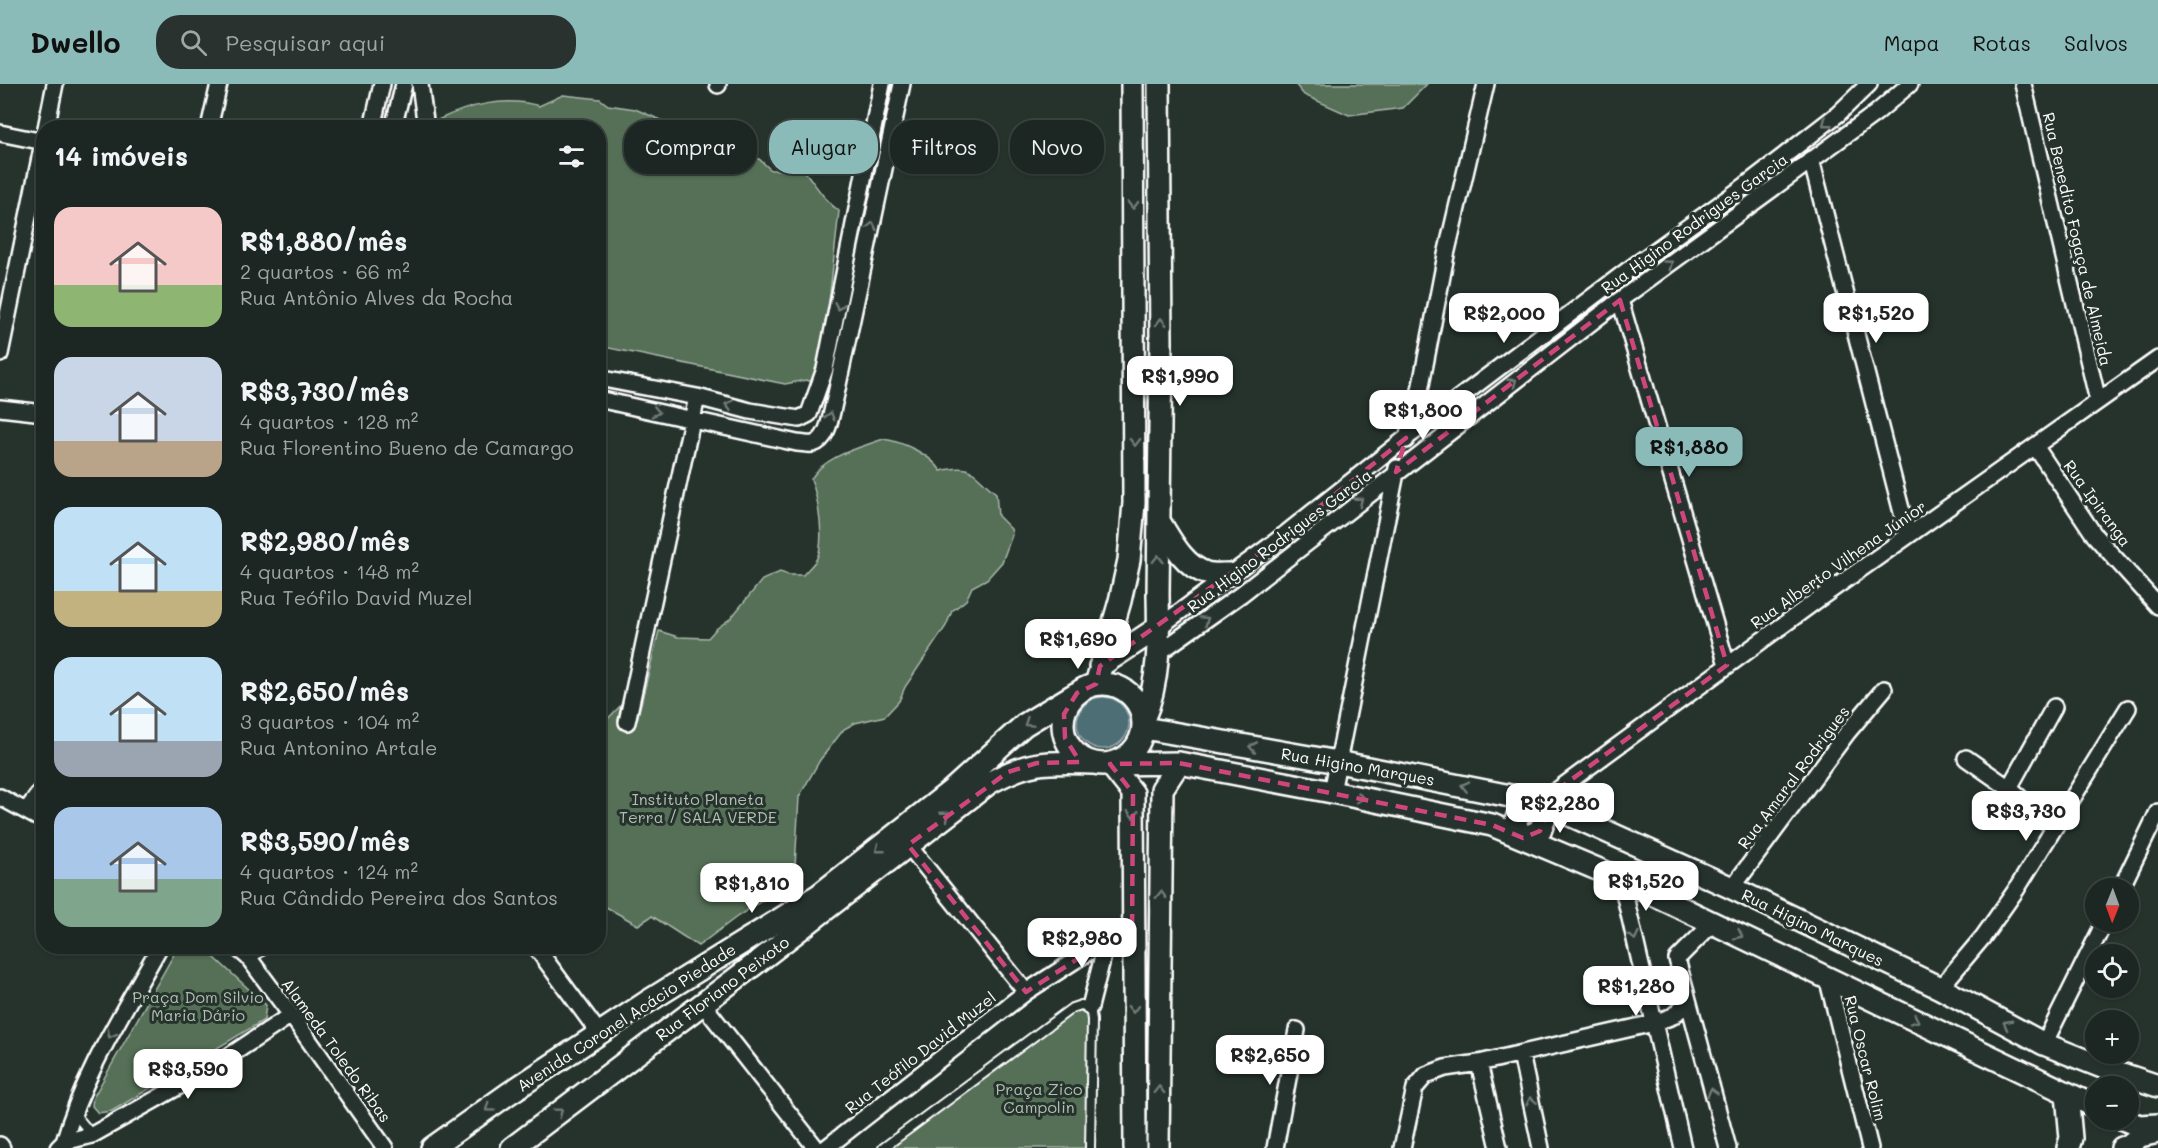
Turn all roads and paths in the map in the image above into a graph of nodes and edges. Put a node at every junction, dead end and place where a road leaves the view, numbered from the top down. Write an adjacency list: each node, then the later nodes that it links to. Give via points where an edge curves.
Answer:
1 (55, 84): 15 (street)
2 (219, 84): 16 (street)
3 (382, 84): 17 (street)
4 (404, 84): 14 (street)
5 (420, 84): 20 (street)
6 (882, 84): 29 (street, one-way to 29, via 825,369 809,414 799,419 778,417)
7 (903, 84): 34 (street, one-way to 7, via 797,443 821,440 837,390)
8 (1132, 84): 45 (main road, one-way to 45, via 1134,503 1120,601)
9 (1159, 84): 38 (main road, one-way to 9)
10 (1486, 84): 35 (street, via 1446,255 1417,406)
11 (1869, 84): 35 (street, Rua Higino Rodrigues Garcia, one-way to 35, via 1838,114 1746,185)
12 (1910, 84): 23 (street, Rua Higino Rodrigues Garcia)
13 (2023, 84): 31 (street, Rua Benedito Fogaça de Almeida)
14 (400, 101): 18 (street); 19 (street)
15 (48, 120)
16 (211, 120)
17 (374, 120)
18 (395, 120)
19 (404, 120)
20 (425, 120)
21 (0, 133): 22 (street)
22 (36, 136)
23 (1811, 159): 25 (street, Rua Higino Rodrigues Garcia, one-way to 23); 39 (street)
24 (36, 176): 26 (street)
25 (1620, 300): 37 (street, Rua Higino Rodrigues Garcia, one-way to 25); 44 (street)
26 (0, 354)
27 (2158, 359): 31 (street, Rua Alberto Vilhena Júnior)
28 (606, 380): 29 (street)
29 (698, 397): 34 (street)
30 (606, 401): 34 (street, one-way to 34)
31 (2098, 402): 36 (street, Rua Alberto Vilhena Júnior)
32 (0, 408): 33 (street)
33 (36, 412)
34 (693, 420): 49 (street)
35 (1406, 438): 37 (street); 40 (street, Rua Higino Rodrigues Garcia)
36 (2035, 446): 39 (street, Rua Alberto Vilhena Júnior); 41 (street, Rua Ipiranga, via 2096,536)
37 (1396, 472): 43 (street, Rua Higino Rodrigues Garcia, one-way to 37, via 1240,595); 52 (street)
38 (1159, 521): 40 (main road, via 1191,564 1206,573); 42 (main road, one-way to 38)
39 (1908, 536): 44 (street, Rua Alberto Vilhena Júnior)
40 (1230, 574): 42 (street, Rua Higino Rodrigues Garcia)
41 (2158, 606)
42 (1159, 627): 43 (main road); 45 (main road, Avenida Coronel Acácio Piedade)
43 (1157, 654): 50 (main road)
44 (1727, 665): 59 (street, Rua Alberto Vilhena Júnior)
45 (1091, 681): 50 (main road, via 1124,689 1137,702); 53 (main road, via 1069,702 1064,732 1081,757); 87 (main road, Avenida Coronel Acácio Piedade, one-way to 87, via 1024,725 952,790 819,895)
46 (1884, 689): 68 (street, Rua Amaral Rodrigues)
47 (2054, 707): 55 (street)
48 (2128, 708): 63 (street)
49 (627, 722)
50 (1144, 724): 52 (main road, Rua Higino Marques, one-way to 50); 53 (main road, via 1141,738 1129,755)
51 (1966, 758): 55 (street)
52 (1338, 762): 56 (street); 59 (main road, Rua Higino Marques, one-way to 52)
53 (1101, 763): 54 (main road, Rua Higino Marques); 65 (main road, Rua Floriano Peixoto, one-way to 53, via 975,793 1014,770 1037,763); 72 (main road, one-way to 72, via 1133,793)
54 (1179, 764): 56 (main road, Rua Higino Marques); 108 (main road, one-way to 54, via 1162,789)
55 (2009, 788): 63 (street)
56 (1332, 792): 64 (main road, Rua Higino Marques, one-way to 64, via 1492,825)
57 (0, 797): 60 (street)
58 (36, 798): 60 (street)
59 (1541, 802): 64 (main road, via 1521,807 1515,824); 68 (main road, Rua Higino Marques)
60 (26, 811): 62 (street)
61 (2158, 812): 66 (street)
62 (36, 817)
63 (2054, 828): 79 (street, via 1983,937)
64 (1523, 838): 67 (main road, Rua Higino Marques)
65 (908, 845): 80 (street); 82 (main road, Rua Floriano Peixoto)
66 (2126, 878)
67 (1621, 879): 69 (main road, Rua Higino Marques); 85 (street, one-way to 85)
68 (1732, 888): 79 (main road, Rua Higino Marques)
69 (1713, 923): 78 (main road, Rua Higino Marques, one-way to 78); 81 (street, via 1677,959)
70 (2099, 932): 88 (street)
71 (1107, 940): 72 (street); 80 (street, Rua Teófilo David Muzel); 83 (street)
72 (1132, 940): 107 (main road, one-way to 107)
73 (156, 954): 94 (street, one-way to 94)
74 (244, 954): 77 (street, Alameda Toledo Ribas)
75 (252, 954): 77 (street)
76 (542, 954): 87 (street)
77 (248, 957): 84 (street, Alameda Toledo Ribas)
78 (1827, 977): 92 (main road, Rua Higino Marques, one-way to 92); 115 (street, Rua Oscar Rolim)
79 (1940, 988): 88 (main road, Rua Higino Marques, one-way to 79)
80 (1026, 992): 104 (street, Rua Teófilo David Muzel)
81 (1688, 1002): 85 (street, via 1673,1016); 114 (street, one-way to 81)
82 (702, 1003): 102 (main road, Rua Floriano Peixoto, one-way to 82); 103 (street)
83 (1090, 1007): 105 (lane, via 1072,1008); 106 (lane)
84 (291, 1015): 98 (street, via 208,1070); 100 (street, Alameda Toledo Ribas)
85 (1654, 1023): 89 (street); 113 (street)
86 (1297, 1030): 109 (street)
87 (599, 1034): 101 (main road, Avenida Coronel Acácio Piedade, one-way to 101)
88 (2044, 1044): 91 (main road, Rua Higino Marques)
89 (1521, 1054): 90 (street); 112 (street, one-way to 89)
90 (1479, 1063): 110 (street, via 1426,1075 1415,1088); 111 (street)
91 (2158, 1086)
92 (2067, 1094): 93 (main road, Rua Higino Marques); 116 (main road, via 2071,1138)
93 (2085, 1102)
94 (73, 1112): 98 (lane); 99 (street)
95 (2158, 1125): 96 (main road)
96 (2139, 1126)
97 (2158, 1132): 117 (main road, via 2140,1136)
98 (92, 1135): 99 (street)
99 (61, 1145)
100 (385, 1148)
101 (432, 1148)
102 (512, 1148)
103 (816, 1148)
104 (826, 1148)
105 (883, 1148)
106 (1090, 1148)
107 (1135, 1148)
108 (1158, 1148)
109 (1275, 1148)
110 (1402, 1148)
111 (1499, 1148)
112 (1541, 1148)
113 (1683, 1148)
114 (1728, 1148)
115 (1870, 1148)
116 (2068, 1148)
117 (2122, 1148)

